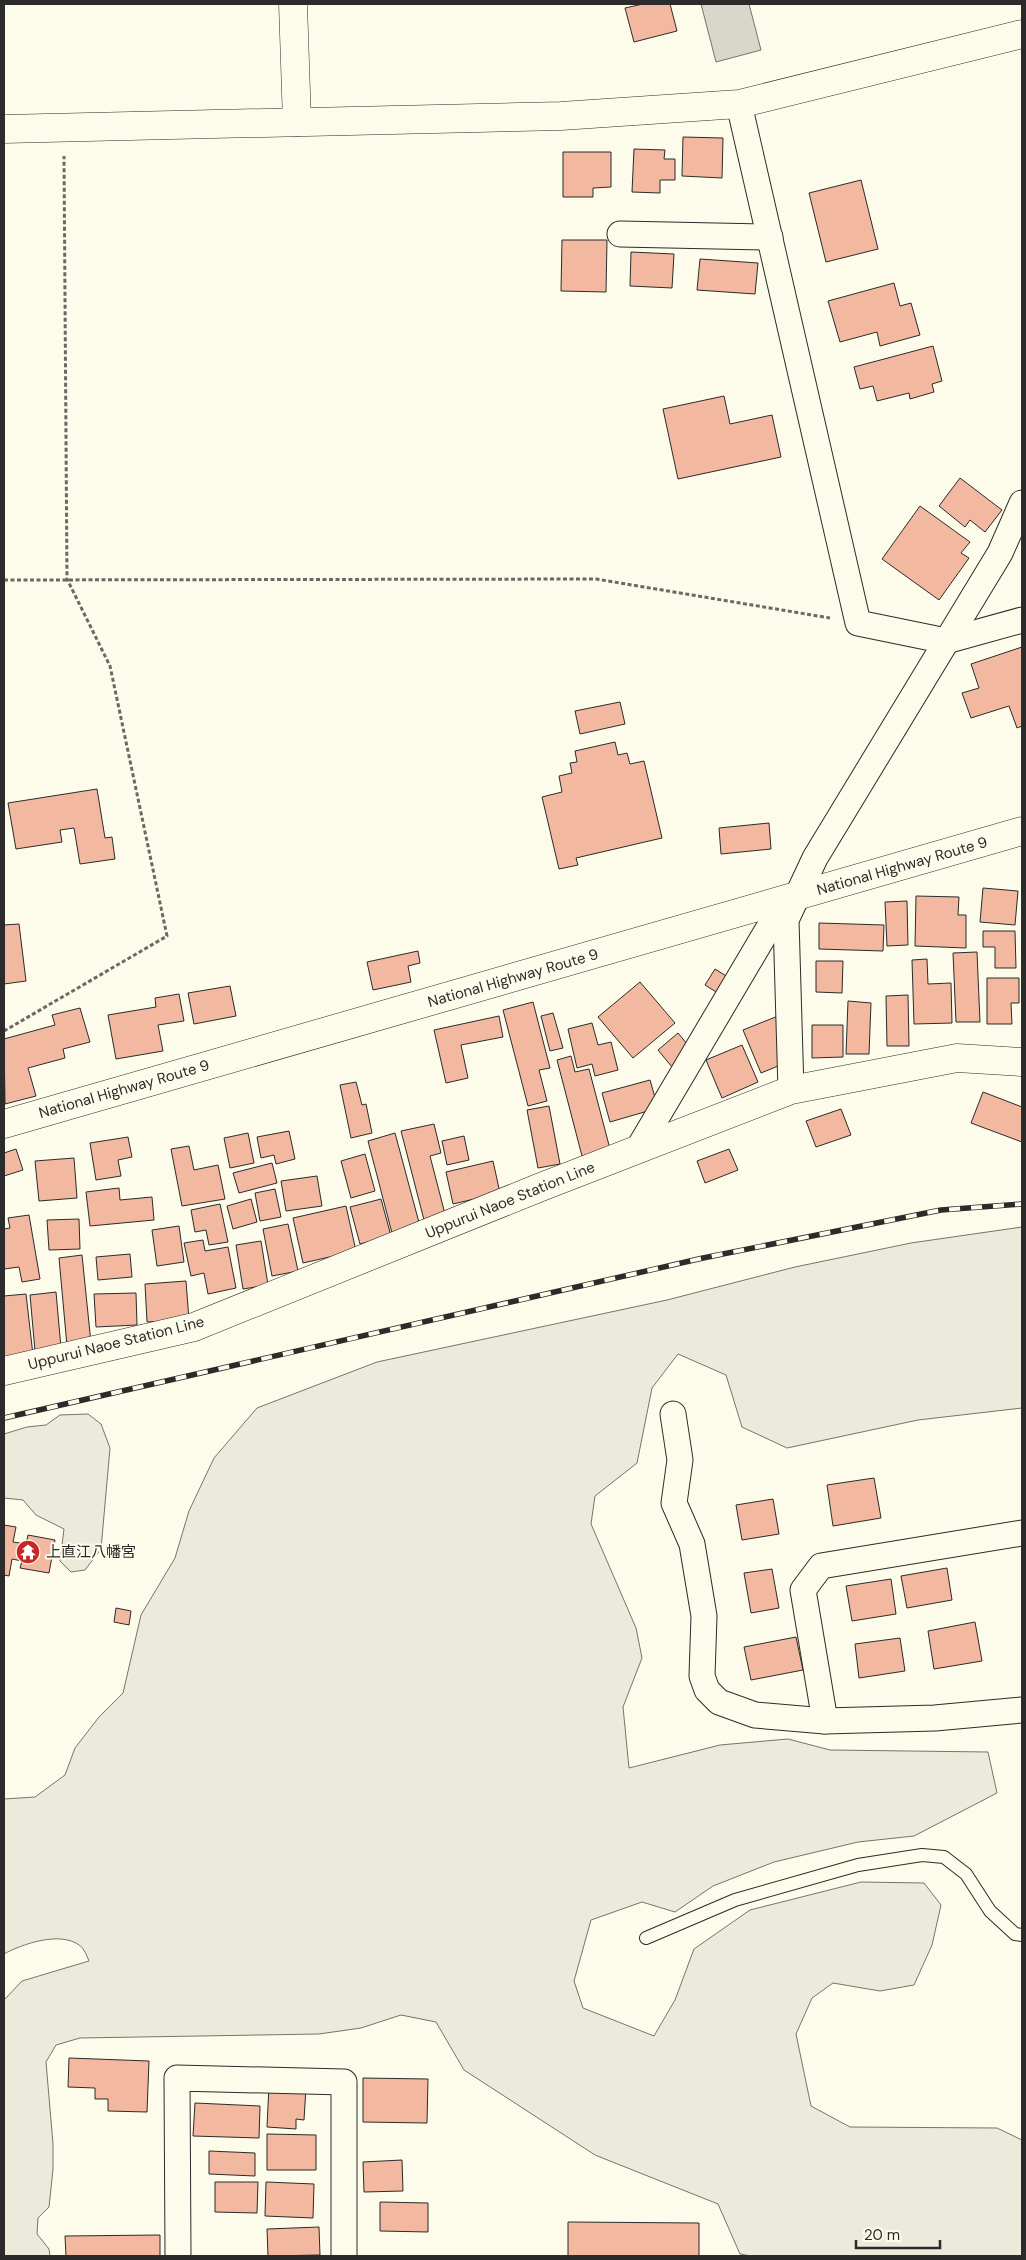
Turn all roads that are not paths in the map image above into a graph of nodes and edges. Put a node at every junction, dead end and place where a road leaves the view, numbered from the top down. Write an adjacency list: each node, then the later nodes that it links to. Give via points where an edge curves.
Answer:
1 (293, 4): 4 (main road)
2 (1022, 34): 3 (main road)
3 (739, 104): 4 (main road, via 561,116); 7 (street)
4 (296, 122): 5 (main road)
5 (4, 129)
6 (620, 234): 7 (street)
7 (770, 237): 10 (street, via 858,623)
8 (1022, 503): 10 (street, via 1000,553)
9 (1022, 620): 10 (street)
10 (946, 641): 12 (street, via 815,858)
11 (1022, 831): 12 (main road, National Highway Route 9)
12 (790, 909): 14 (street); 15 (main road, National Highway Route 9); 16 (street, via 768,929)
13 (1022, 1062): 14 (main road, Uppurui Naoe Station Line, via 957,1058)
14 (791, 1090): 16 (main road, Uppurui Naoe Station Line)
15 (4, 1124)
16 (638, 1149): 17 (main road, Uppurui Naoe Station Line, via 194,1327)
17 (4, 1371)
18 (673, 1414): 21 (street, via 680,1460 674,1503 692,1544 704,1616 702,1676 707,1690 719,1702 755,1716)
19 (1022, 1533): 21 (street, via 821,1566 804,1590)
20 (1022, 1710): 21 (street, via 935,1718)
21 (825, 1721)
22 (1022, 1935): 23 (lane, via 1015,1934 990,1912 966,1874 944,1858 922,1855 858,1865 735,1900)
23 (646, 1938)
24 (178, 2256): 25 (street, via 177,2078 344,2082)
25 (344, 2256)

